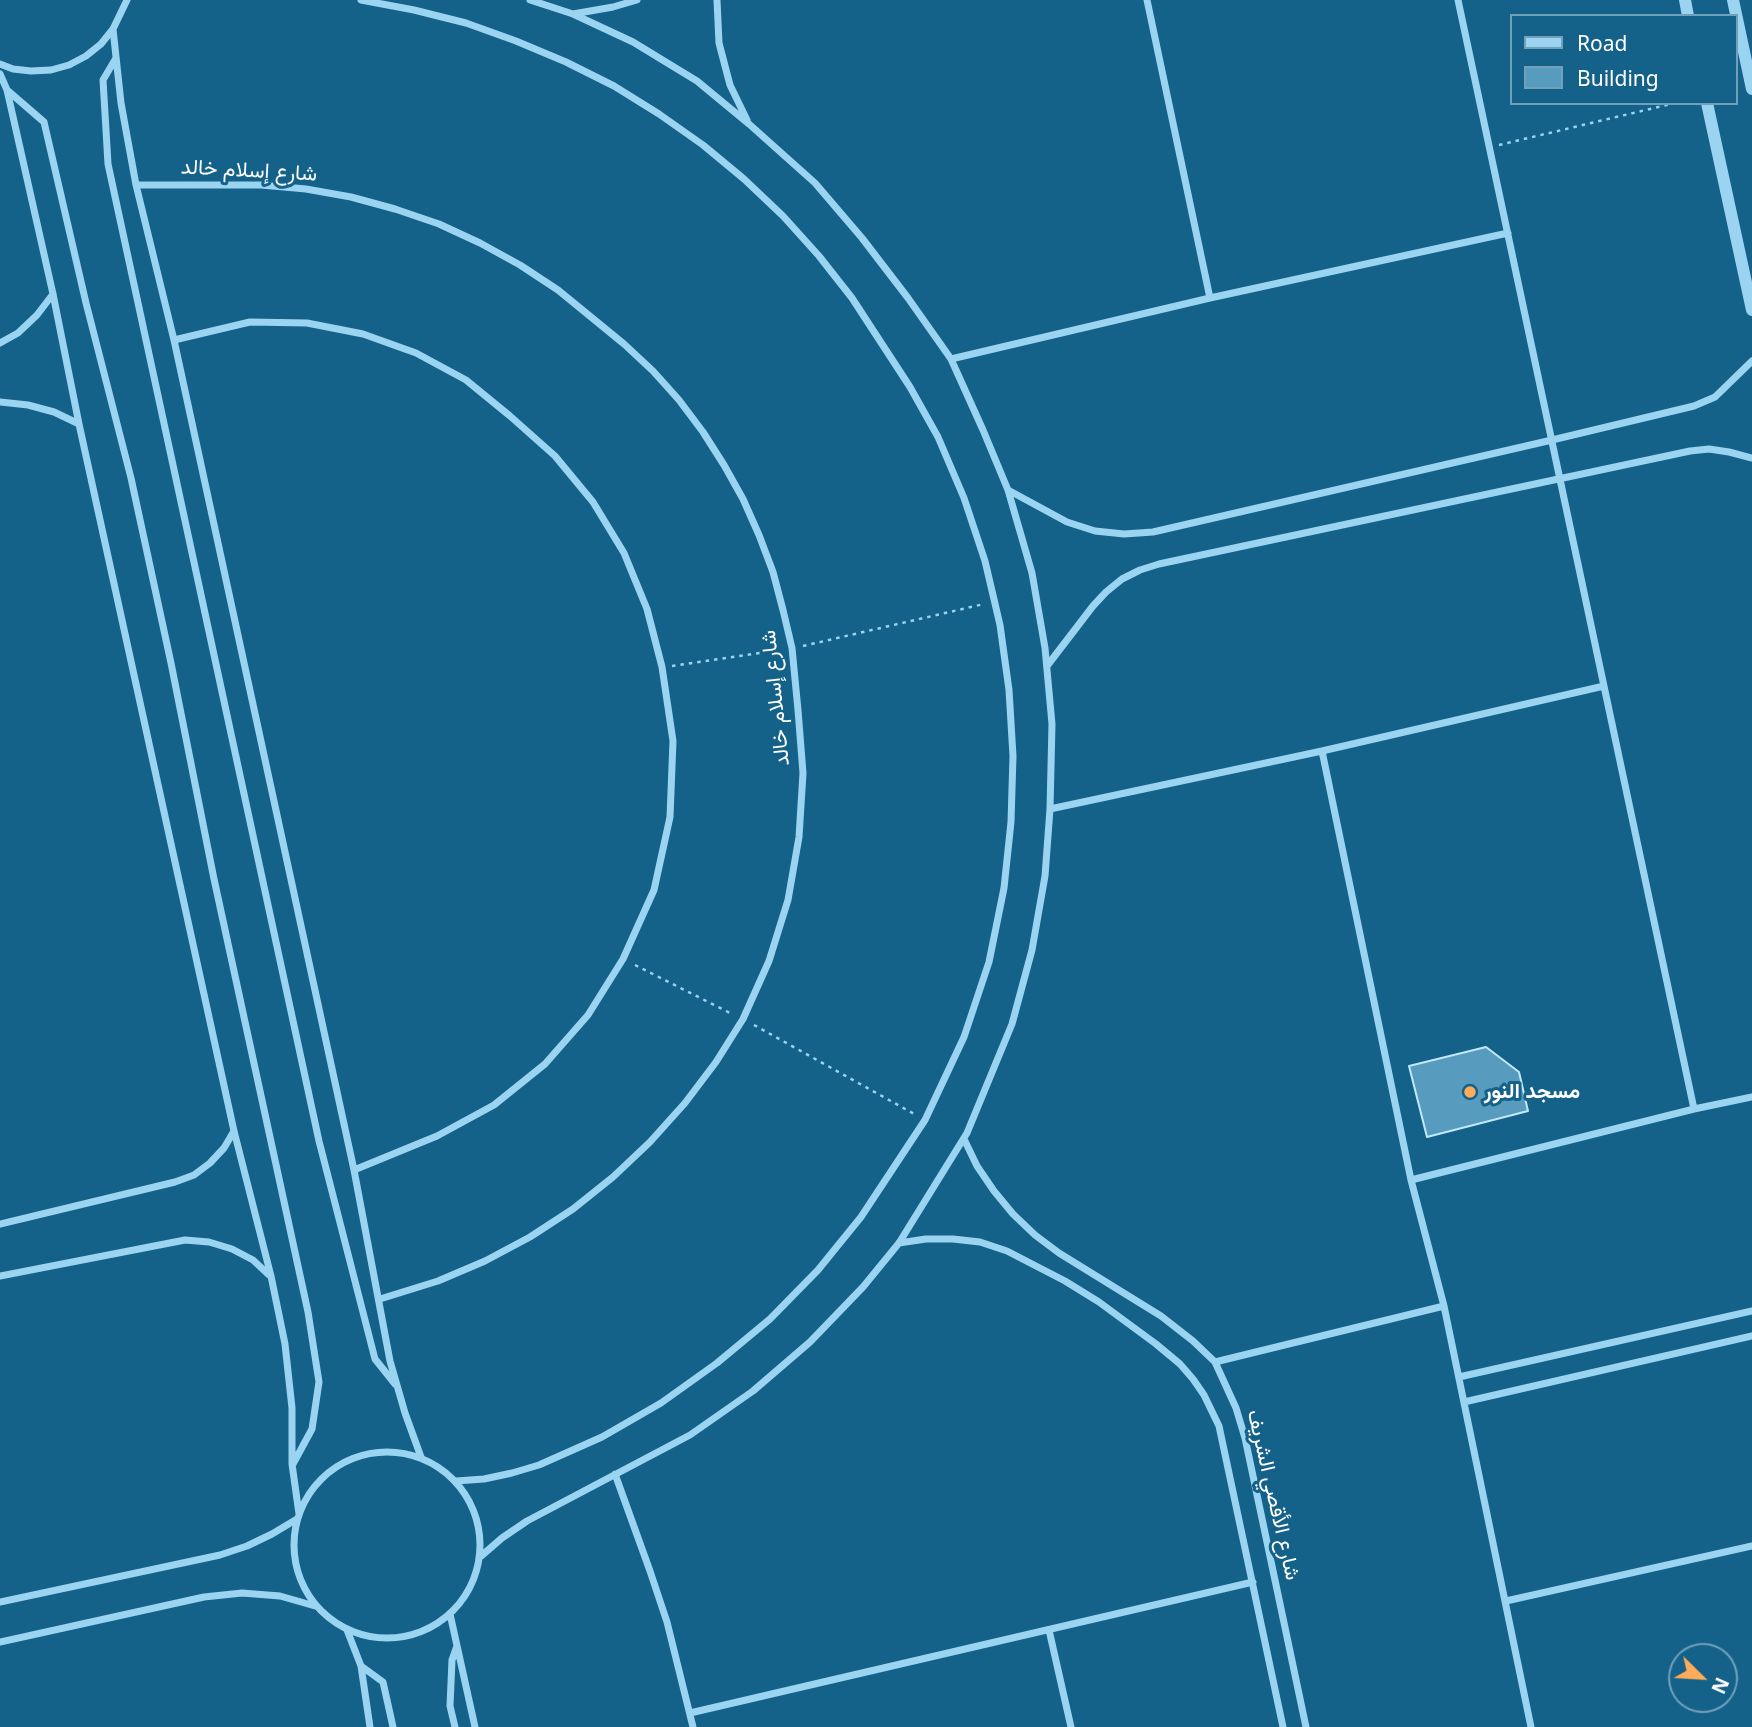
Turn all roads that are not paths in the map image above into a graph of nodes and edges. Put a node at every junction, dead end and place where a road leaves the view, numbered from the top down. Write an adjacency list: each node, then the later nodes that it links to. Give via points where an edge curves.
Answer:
1 (127, 0): 10 (street)
2 (361, 0): 58 (street, via 466,23 614,86 703,145 783,216 852,298 938,437 985,561 1009,690 1011,822 989,962 964,1037 925,1120 861,1217 770,1319 661,1403 602,1437 539,1465)
3 (530, 0): 8 (street)
4 (637, 0): 8 (street)
5 (717, 0): 17 (street, via 721,53)
6 (1147, 0): 21 (street)
7 (1458, 0): 19 (street)
8 (573, 14): 17 (street, via 633,42 697,81)
9 (1738, 23): 14 (street)
10 (113, 30): 11 (street); 12 (street, via 94,50 69,65 32,71)
11 (116, 58): 18 (street); 53 (street, via 103,80 108,164 319,1141 375,1359)
12 (0, 64)
13 (0, 74): 15 (street)
14 (1752, 89)
15 (7, 90): 20 (street); 56 (street, via 44,122 131,478 308,1312 319,1382 312,1429)
16 (1707, 105): 22 (street)
17 (749, 124): 25 (street, via 815,183 862,238)
18 (136, 185): 23 (street); 47 (street, شارع إسلام خالد, via 261,185 351,197 439,224 558,290 653,371 724,465 764,547 792,648 803,773 799,837 788,900 769,961 743,1019 716,1062 650,1142 573,1209 485,1261)
19 (1508, 233): 21 (street); 29 (street)
20 (53, 294): 24 (street, via 18,333); 28 (street)
21 (1210, 298): 25 (street)
22 (1752, 310)
23 (174, 340): 41 (street); 41 (street, via 250,322 307,323 363,334 405,349 466,380 555,456 593,502 624,553 647,609 662,667 673,741 670,817 653,890 623,959 589,1014 554,1054 494,1105 437,1136)
24 (0, 343)
25 (951, 359): 32 (street)
26 (1752, 361): 29 (street, via 1715,397 1694,406)
27 (0, 402): 28 (street, via 54,412)
28 (79, 424): 39 (street)
29 (1552, 440): 31 (street); 32 (street, via 1153,532 1095,531 1067,522)
30 (1752, 458): 31 (street, via 1709,449 1690,451)
31 (1560, 479): 33 (street, via 1140,570 1122,579 1093,606); 34 (street)
32 (1008, 490): 33 (street, via 1031,573)
33 (1047, 667): 36 (street, via 1052,724)
34 (1604, 687): 35 (street); 38 (street)
35 (1322, 751): 36 (street); 42 (street)
36 (1050, 809): 40 (street, via 1045,876 1032,950 1012,1024)
37 (1752, 1097): 38 (street)
38 (1694, 1109): 42 (street)
39 (234, 1131): 43 (street, via 224,1148 194,1175); 46 (street)
40 (964, 1139): 44 (street); 51 (street, شارع الأقصي الشريف, via 994,1191 1035,1235 1161,1316)
41 (354, 1170): 47 (street)
42 (1411, 1180): 48 (street)
43 (0, 1224)
44 (899, 1243): 57 (street, via 810,1342 752,1391 691,1435); 62 (street, شارع الأقصي الشريف, via 953,1238 1007,1251 1099,1302 1180,1364 1205,1395 1219,1426)
45 (0, 1276): 46 (street, via 185,1240 232,1248)
46 (271, 1276): 56 (street, via 285,1344)
47 (380, 1299): 53 (street)
48 (1444, 1306): 51 (street); 52 (street)
49 (1752, 1311): 52 (street)
50 (1752, 1336): 54 (street)
51 (1215, 1362): 80 (street, شارع الأقصي الشريف, via 1245,1438)
52 (1459, 1377): 54 (street)
53 (398, 1387): 55 (street)
54 (1464, 1402): 63 (street)
55 (421, 1457): 58 (street); 59 (street, via 397,1451 348,1459 310,1491)
56 (292, 1464): 59 (street)
57 (615, 1474): 61 (street, via 527,1521); 72 (street, via 667,1622)
58 (456, 1481): 61 (street, via 477,1517)
59 (298, 1516): 64 (street, via 272,1534 220,1555); 65 (street, via 294,1556 298,1574)
60 (1752, 1546): 63 (street)
61 (480, 1557): 66 (street, via 464,1597)
62 (1253, 1582): 68 (street); 79 (street, شارع الأقصي الشريف)
63 (1506, 1601): 81 (street)
64 (0, 1602)
65 (316, 1606): 67 (street); 69 (street, via 280,1596 204,1597)
66 (450, 1614): 67 (street, via 432,1627 390,1639); 70 (street)
67 (347, 1630): 71 (street)
68 (1049, 1630): 72 (street); 78 (street)
69 (0, 1642)
70 (457, 1646): 75 (street, via 450,1706); 76 (street)
71 (361, 1666): 73 (street); 74 (street, via 383,1682)
72 (690, 1713): 77 (street)
73 (370, 1727)
74 (393, 1727)
75 (455, 1727)
76 (475, 1727)
77 (693, 1727)
78 (1070, 1727)
79 (1283, 1727)
80 (1306, 1727)
81 (1531, 1727)

